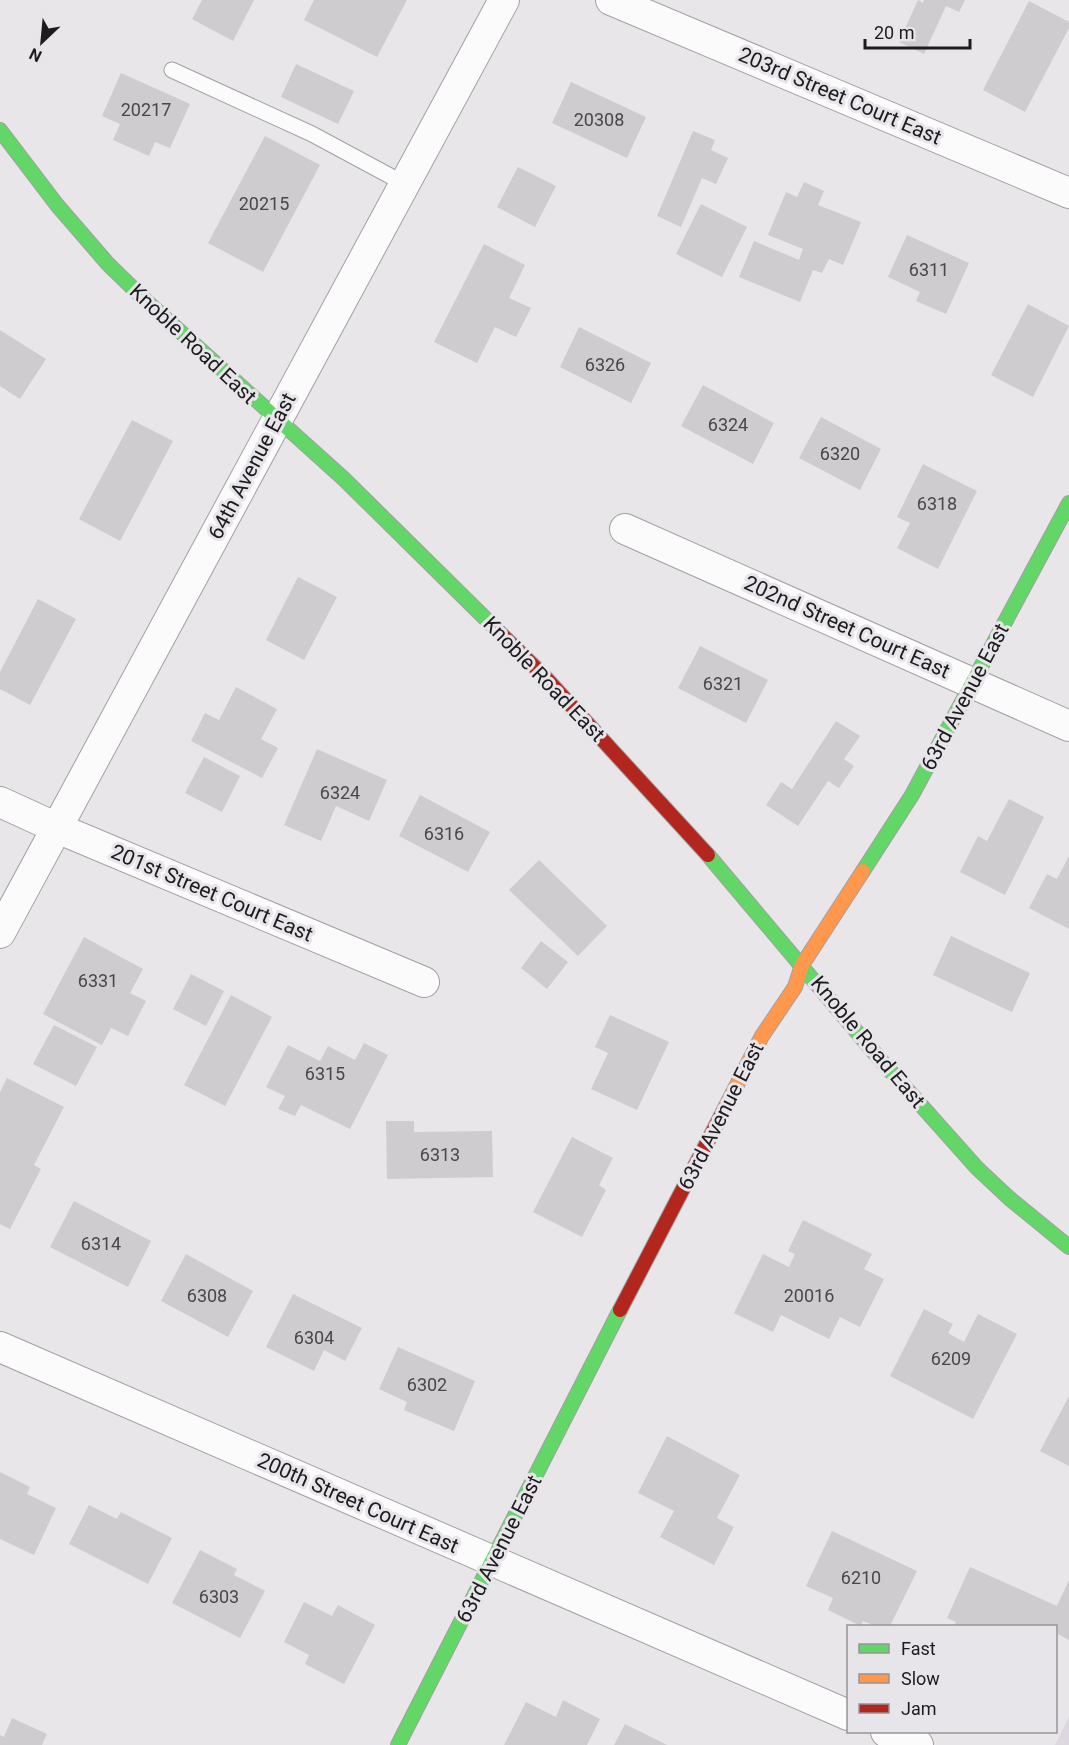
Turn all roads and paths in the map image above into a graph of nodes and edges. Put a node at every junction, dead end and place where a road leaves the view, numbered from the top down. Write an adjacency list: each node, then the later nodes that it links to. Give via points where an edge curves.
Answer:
1 (504, 0): 5 (street, 64th Avenue East)
2 (611, 0): 6 (street, 203rd Street Court East)
3 (172, 70): 5 (lane, via 312,134)
4 (0, 130): 7 (street, Knoble Road East, via 108,264)
5 (405, 184): 7 (street, 64th Avenue East)
6 (1069, 193)
7 (277, 420): 13 (street, 64th Avenue East); 15 (street, Knoble Road East, via 344,479 544,676 704,850)
8 (1069, 503): 10 (street, 63rd Avenue East)
9 (625, 529): 10 (street, 202nd Street Court East)
10 (973, 683): 11 (street, 202nd Street Court East); 15 (street, 63rd Avenue East, via 912,795)
11 (1069, 726)
12 (0, 802): 13 (street, 201st Street Court East)
13 (57, 828): 14 (street, 64th Avenue East); 16 (street, 201st Street Court East)
14 (0, 933)
15 (802, 965): 17 (street, Knoble Road East, via 977,1168); 19 (street, 63rd Avenue East, via 795,987 762,1036)
16 (424, 982)
17 (1069, 1247)
18 (0, 1347): 19 (street, 200th Street Court East)
19 (492, 1562): 20 (street, 200th Street Court East); 22 (street, 63rd Avenue East)
20 (847, 1714)
21 (891, 1733): 23 (street)
22 (398, 1745)
23 (918, 1745)

